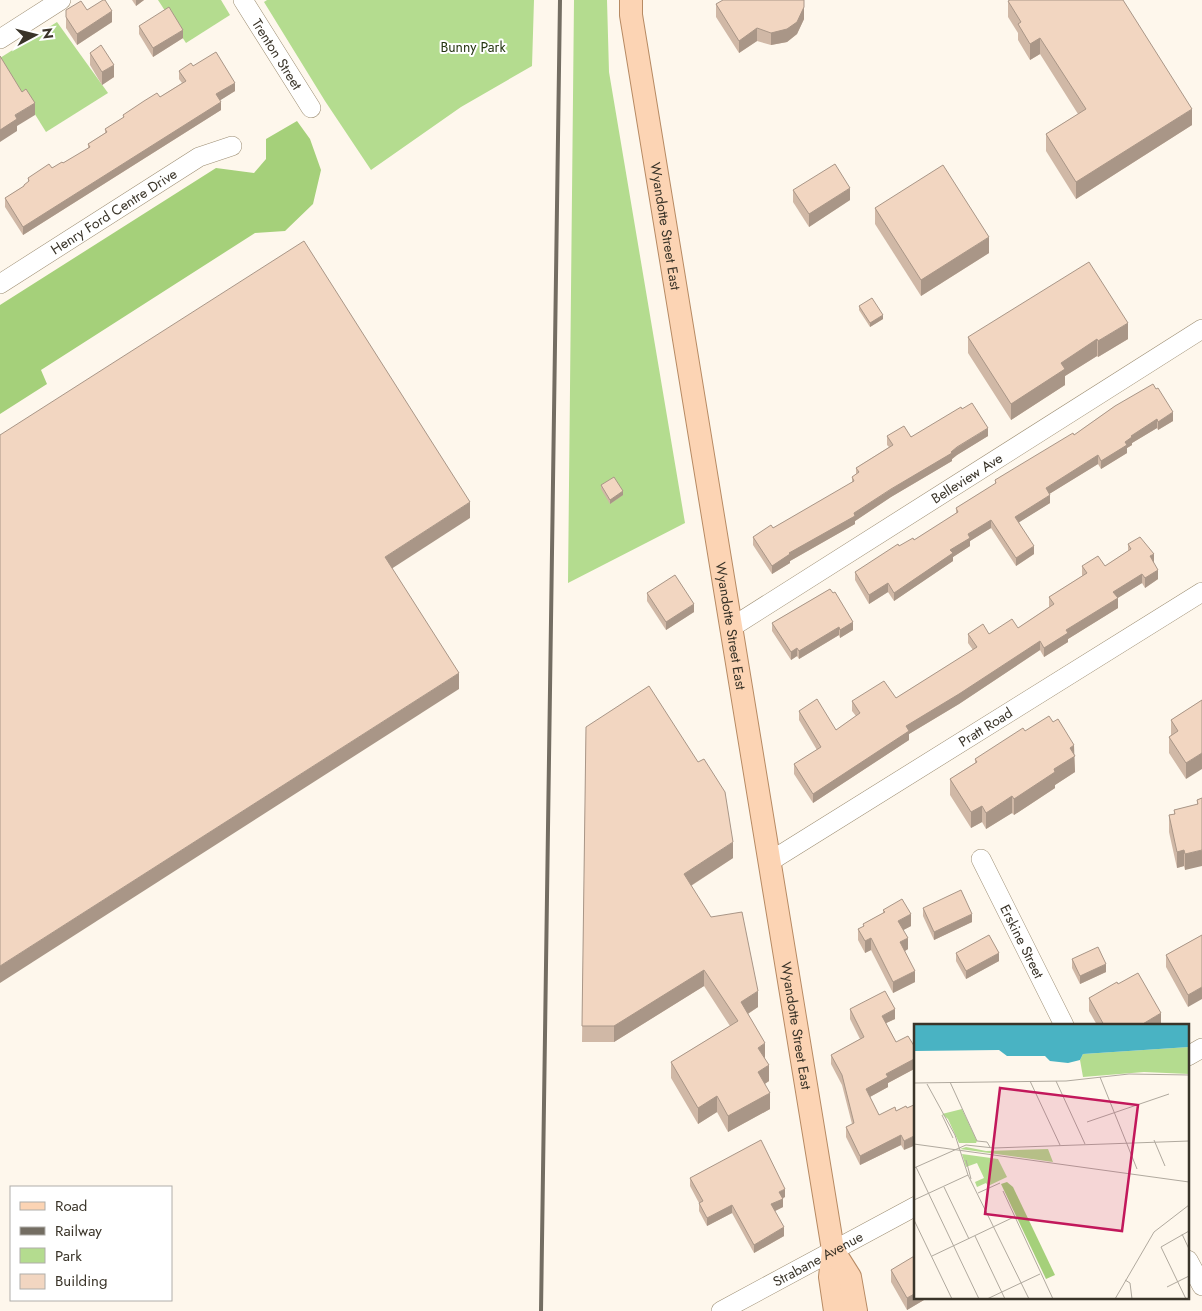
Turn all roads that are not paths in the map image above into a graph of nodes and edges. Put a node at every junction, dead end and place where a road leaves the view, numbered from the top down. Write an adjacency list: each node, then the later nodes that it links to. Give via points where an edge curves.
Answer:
1 (61, 0): 4 (street)
2 (243, 0): 5 (street, Trenton Street)
3 (631, 0): 10 (main road, Wyandotte Street East)
4 (0, 39)
5 (311, 108)
6 (232, 146): 7 (street, Henry Ford Centre Drive, via 199,158)
7 (1, 280)
8 (1202, 329): 10 (street, Belleview Ave)
9 (1202, 592): 12 (street, Pratt Road)
10 (732, 627): 12 (main road, Wyandotte Street East)
11 (981, 858): 13 (street, Erskine Street)
12 (770, 862): 17 (main road, Wyandotte Street East)
13 (1064, 1024)
14 (1202, 1048): 15 (street)
15 (1190, 1055)
16 (914, 1207): 17 (street, Strabane Avenue)
17 (833, 1250): 20 (street, Strabane Avenue); 21 (main road, Wyandotte Street East, via 830,1276); 22 (main road, Wyandotte Street East, via 850,1277)
18 (1190, 1264): 19 (street)
19 (1202, 1286)
20 (721, 1311)
21 (835, 1311)
22 (856, 1311)

